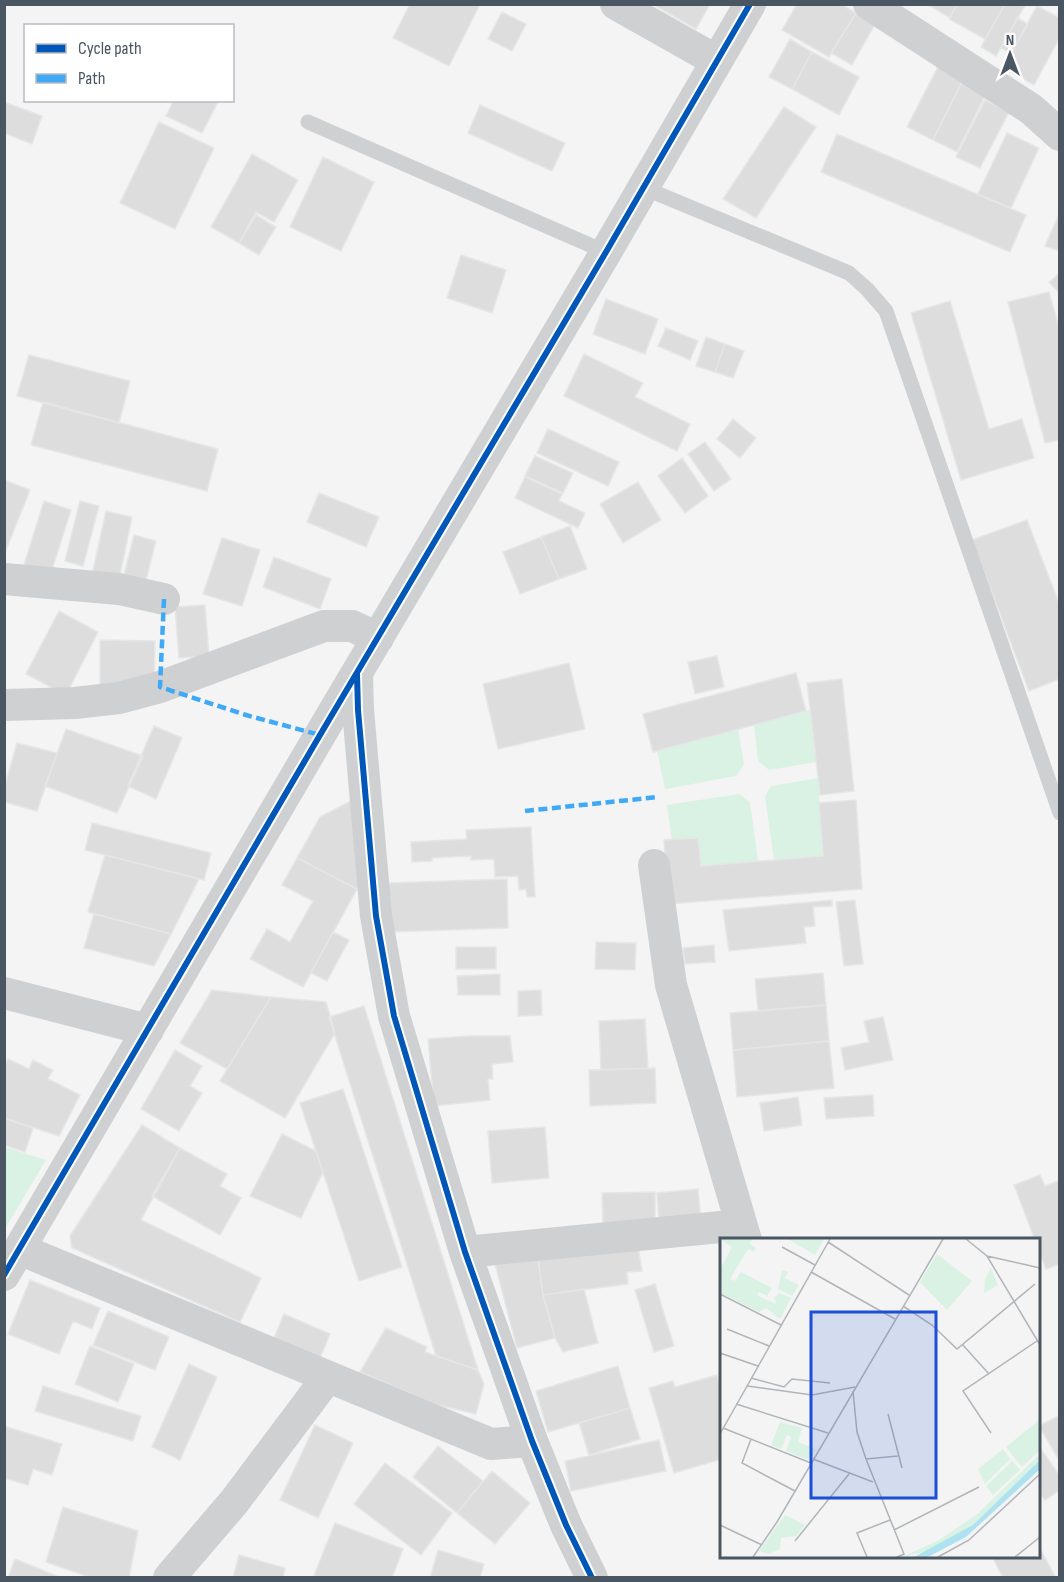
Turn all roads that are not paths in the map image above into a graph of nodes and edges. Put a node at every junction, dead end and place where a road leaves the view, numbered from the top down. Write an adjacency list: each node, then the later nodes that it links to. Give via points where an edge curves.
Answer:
1 (616, 4): 4 (street)
2 (750, 4): 4 (street)
3 (869, 4): 6 (street, via 1031,109)
4 (717, 61): 7 (street)
5 (308, 122): 8 (lane)
6 (1059, 135)
7 (644, 188): 8 (street); 14 (lane, via 849,273 886,311)
8 (606, 252): 11 (street)
9 (4, 579): 10 (street, via 119,589)
10 (164, 599)
11 (378, 638): 12 (street); 13 (street, via 352,626 324,626 160,687 119,698)
12 (357, 674): 17 (street); 19 (street, via 376,916 394,1016)
13 (4, 705)
14 (1059, 813)
15 (654, 865): 18 (street, via 671,985)
16 (4, 993): 17 (street)
17 (148, 1030): 20 (street)
18 (744, 1232): 19 (street)
19 (465, 1252): 22 (street)
20 (12, 1262): 21 (street)
21 (327, 1378): 22 (street, via 490,1444); 23 (street, via 234,1502)
22 (532, 1441): 24 (street)
23 (170, 1578)
24 (592, 1578)

